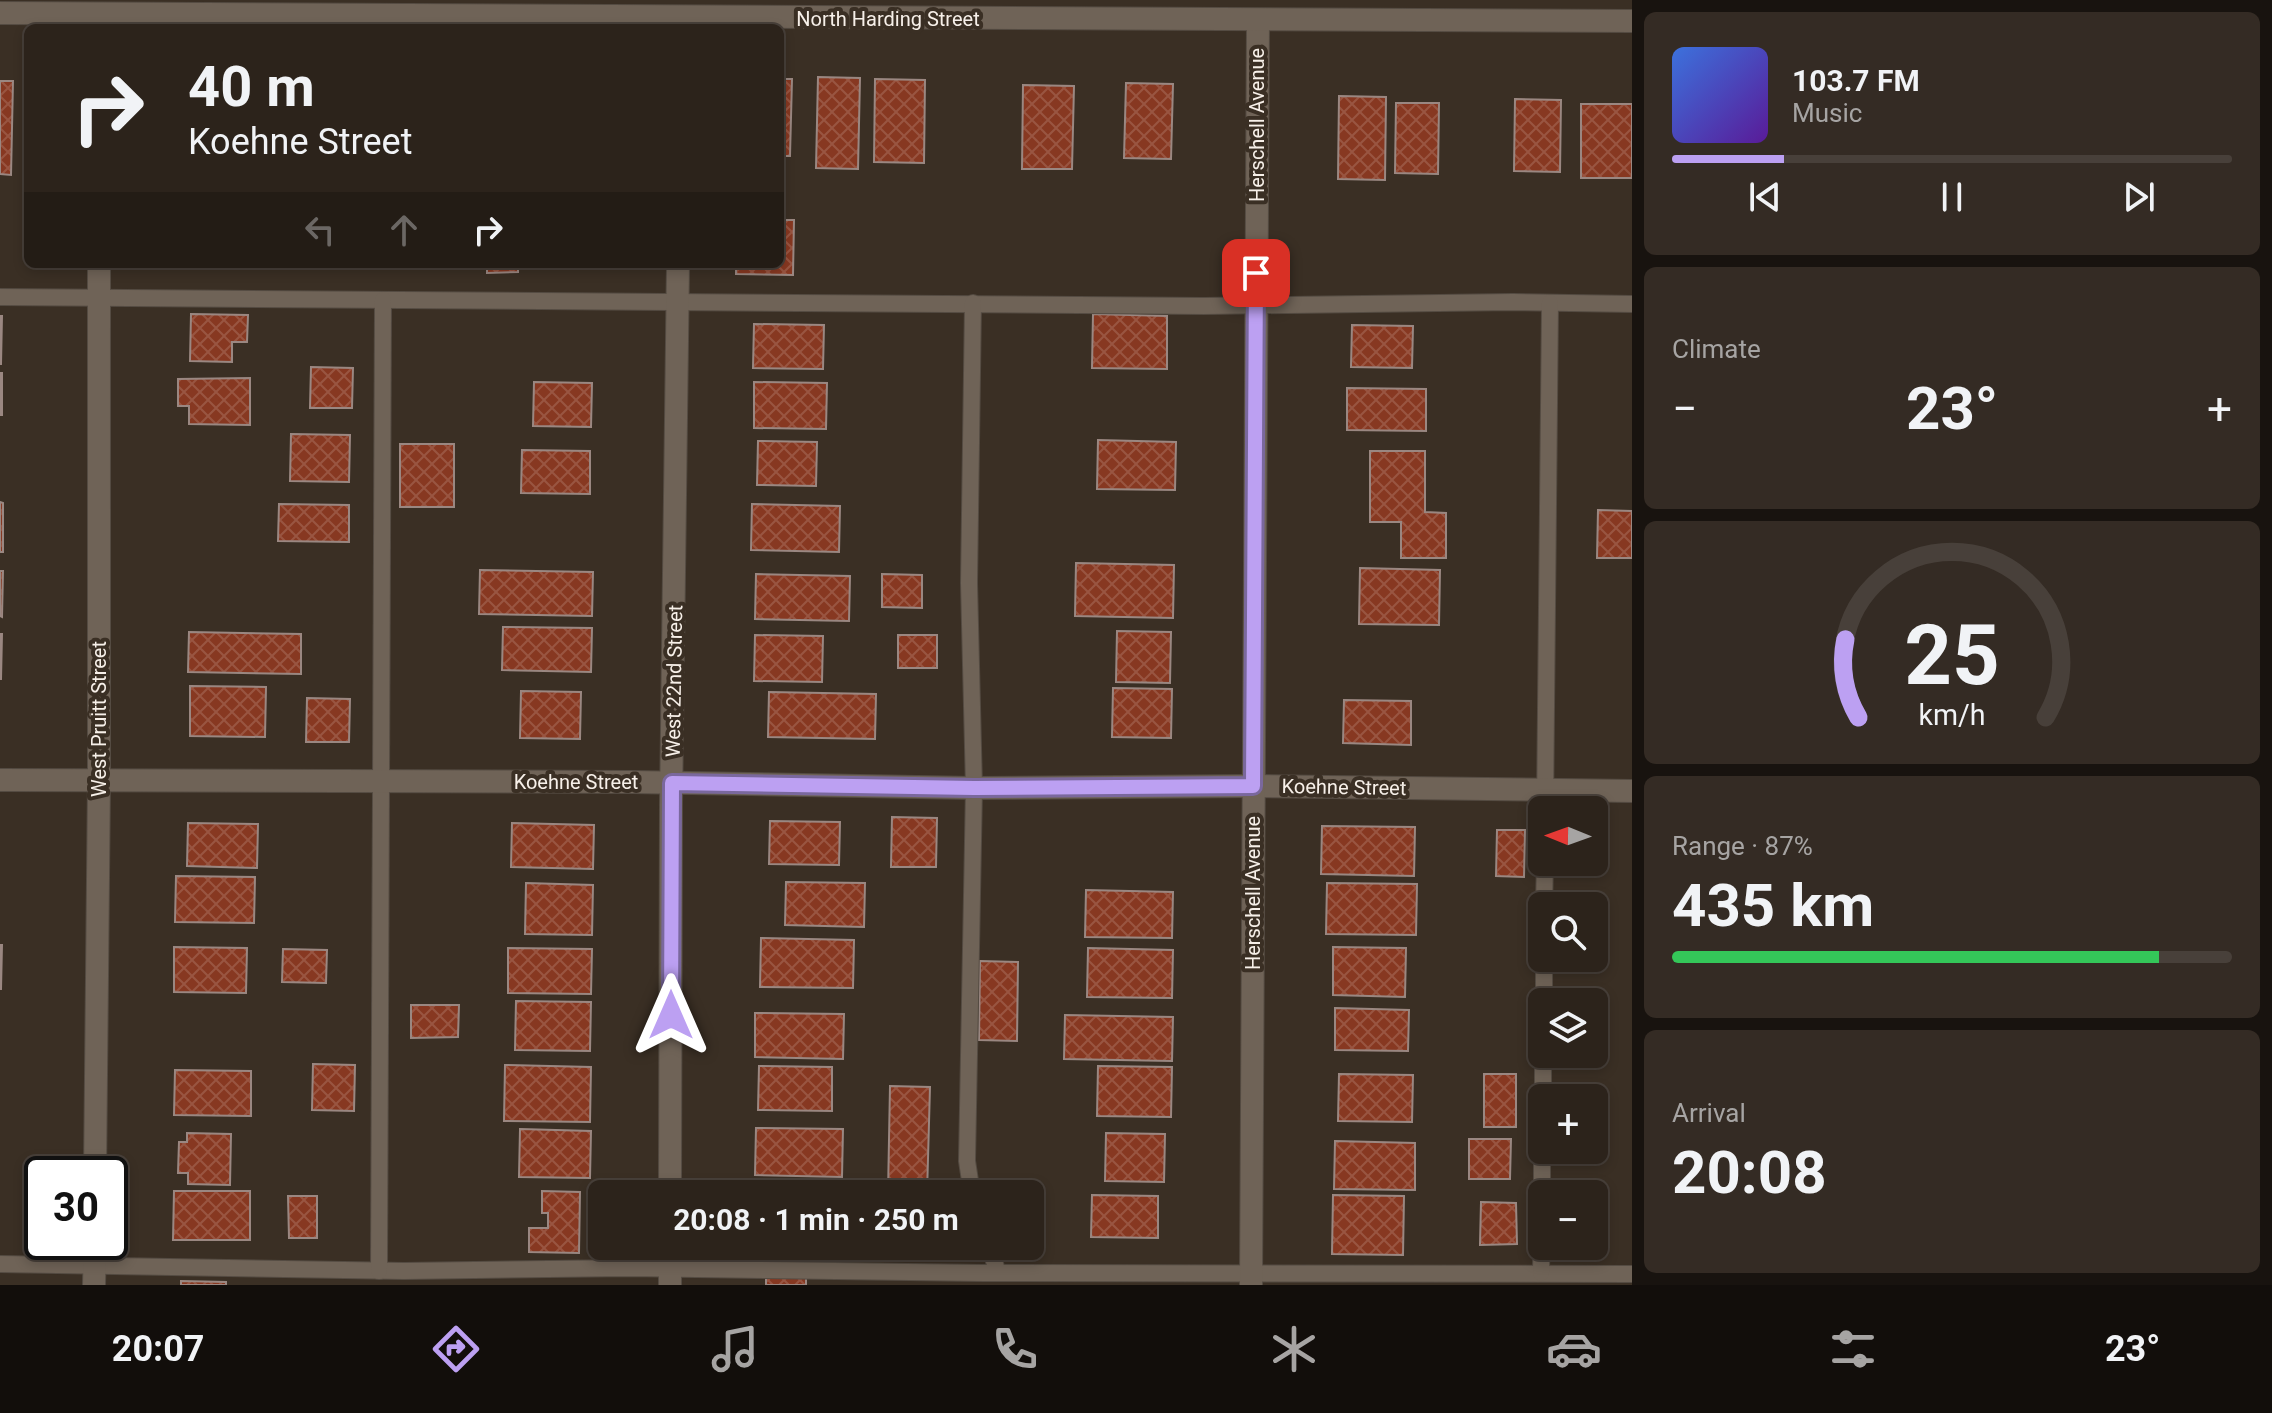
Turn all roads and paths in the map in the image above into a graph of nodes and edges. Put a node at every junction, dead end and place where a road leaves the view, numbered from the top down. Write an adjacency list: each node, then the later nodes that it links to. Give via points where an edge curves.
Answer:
1 (445, 8): 4 (street, North Harding Street); 6 (street, North Harding Street)
2 (1, 9): 4 (street, North Harding Street)
3 (1258, 20): 5 (street, North Harding Street); 6 (street, North Harding Street); 15 (street, Herschell Avenue)
4 (99, 21)
5 (1632, 21)
6 (680, 23)
7 (99, 268): 10 (street, West Pruitt Street)
8 (678, 268): 12 (street, West 22nd Street)
9 (0, 297): 10 (lane)
10 (99, 299): 11 (lane); 18 (street, West Pruitt Street)
11 (383, 300): 12 (lane); 19 (lane)
12 (677, 301): 13 (lane); 20 (street, West 22nd Street)
13 (973, 303): 15 (lane); 22 (lane, via 969,583)
14 (1550, 303): 15 (lane); 16 (lane); 24 (lane)
15 (1256, 304): 21 (street, Herschell Avenue)
16 (1632, 304)
17 (0, 780): 18 (street, Koehne Street)
18 (99, 780): 19 (street, Koehne Street); 27 (street, West Pruitt Street)
19 (381, 781): 20 (street, Koehne Street); 34 (lane)
20 (672, 783): 22 (street, Koehne Street); 28 (street, West 22nd Street)
21 (1253, 786): 22 (street, Koehne Street); 26 (street, Koehne Street); 39 (street, Herschell Avenue)
22 (974, 788): 29 (lane)
23 (1632, 791): 25 (street, Koehne Street)
24 (1545, 796)
25 (1584, 796)
26 (1528, 799)
27 (95, 1156)
28 (670, 1180)
29 (970, 1180)
30 (994, 1260): 35 (lane)
31 (1541, 1260): 36 (lane)
32 (0, 1264): 38 (lane)
33 (670, 1266): 34 (lane); 35 (lane)
34 (379, 1271): 38 (lane)
35 (998, 1273): 39 (lane)
36 (1541, 1273): 37 (lane); 39 (lane)
37 (1632, 1274)
38 (94, 1275)
39 (1251, 1278)

